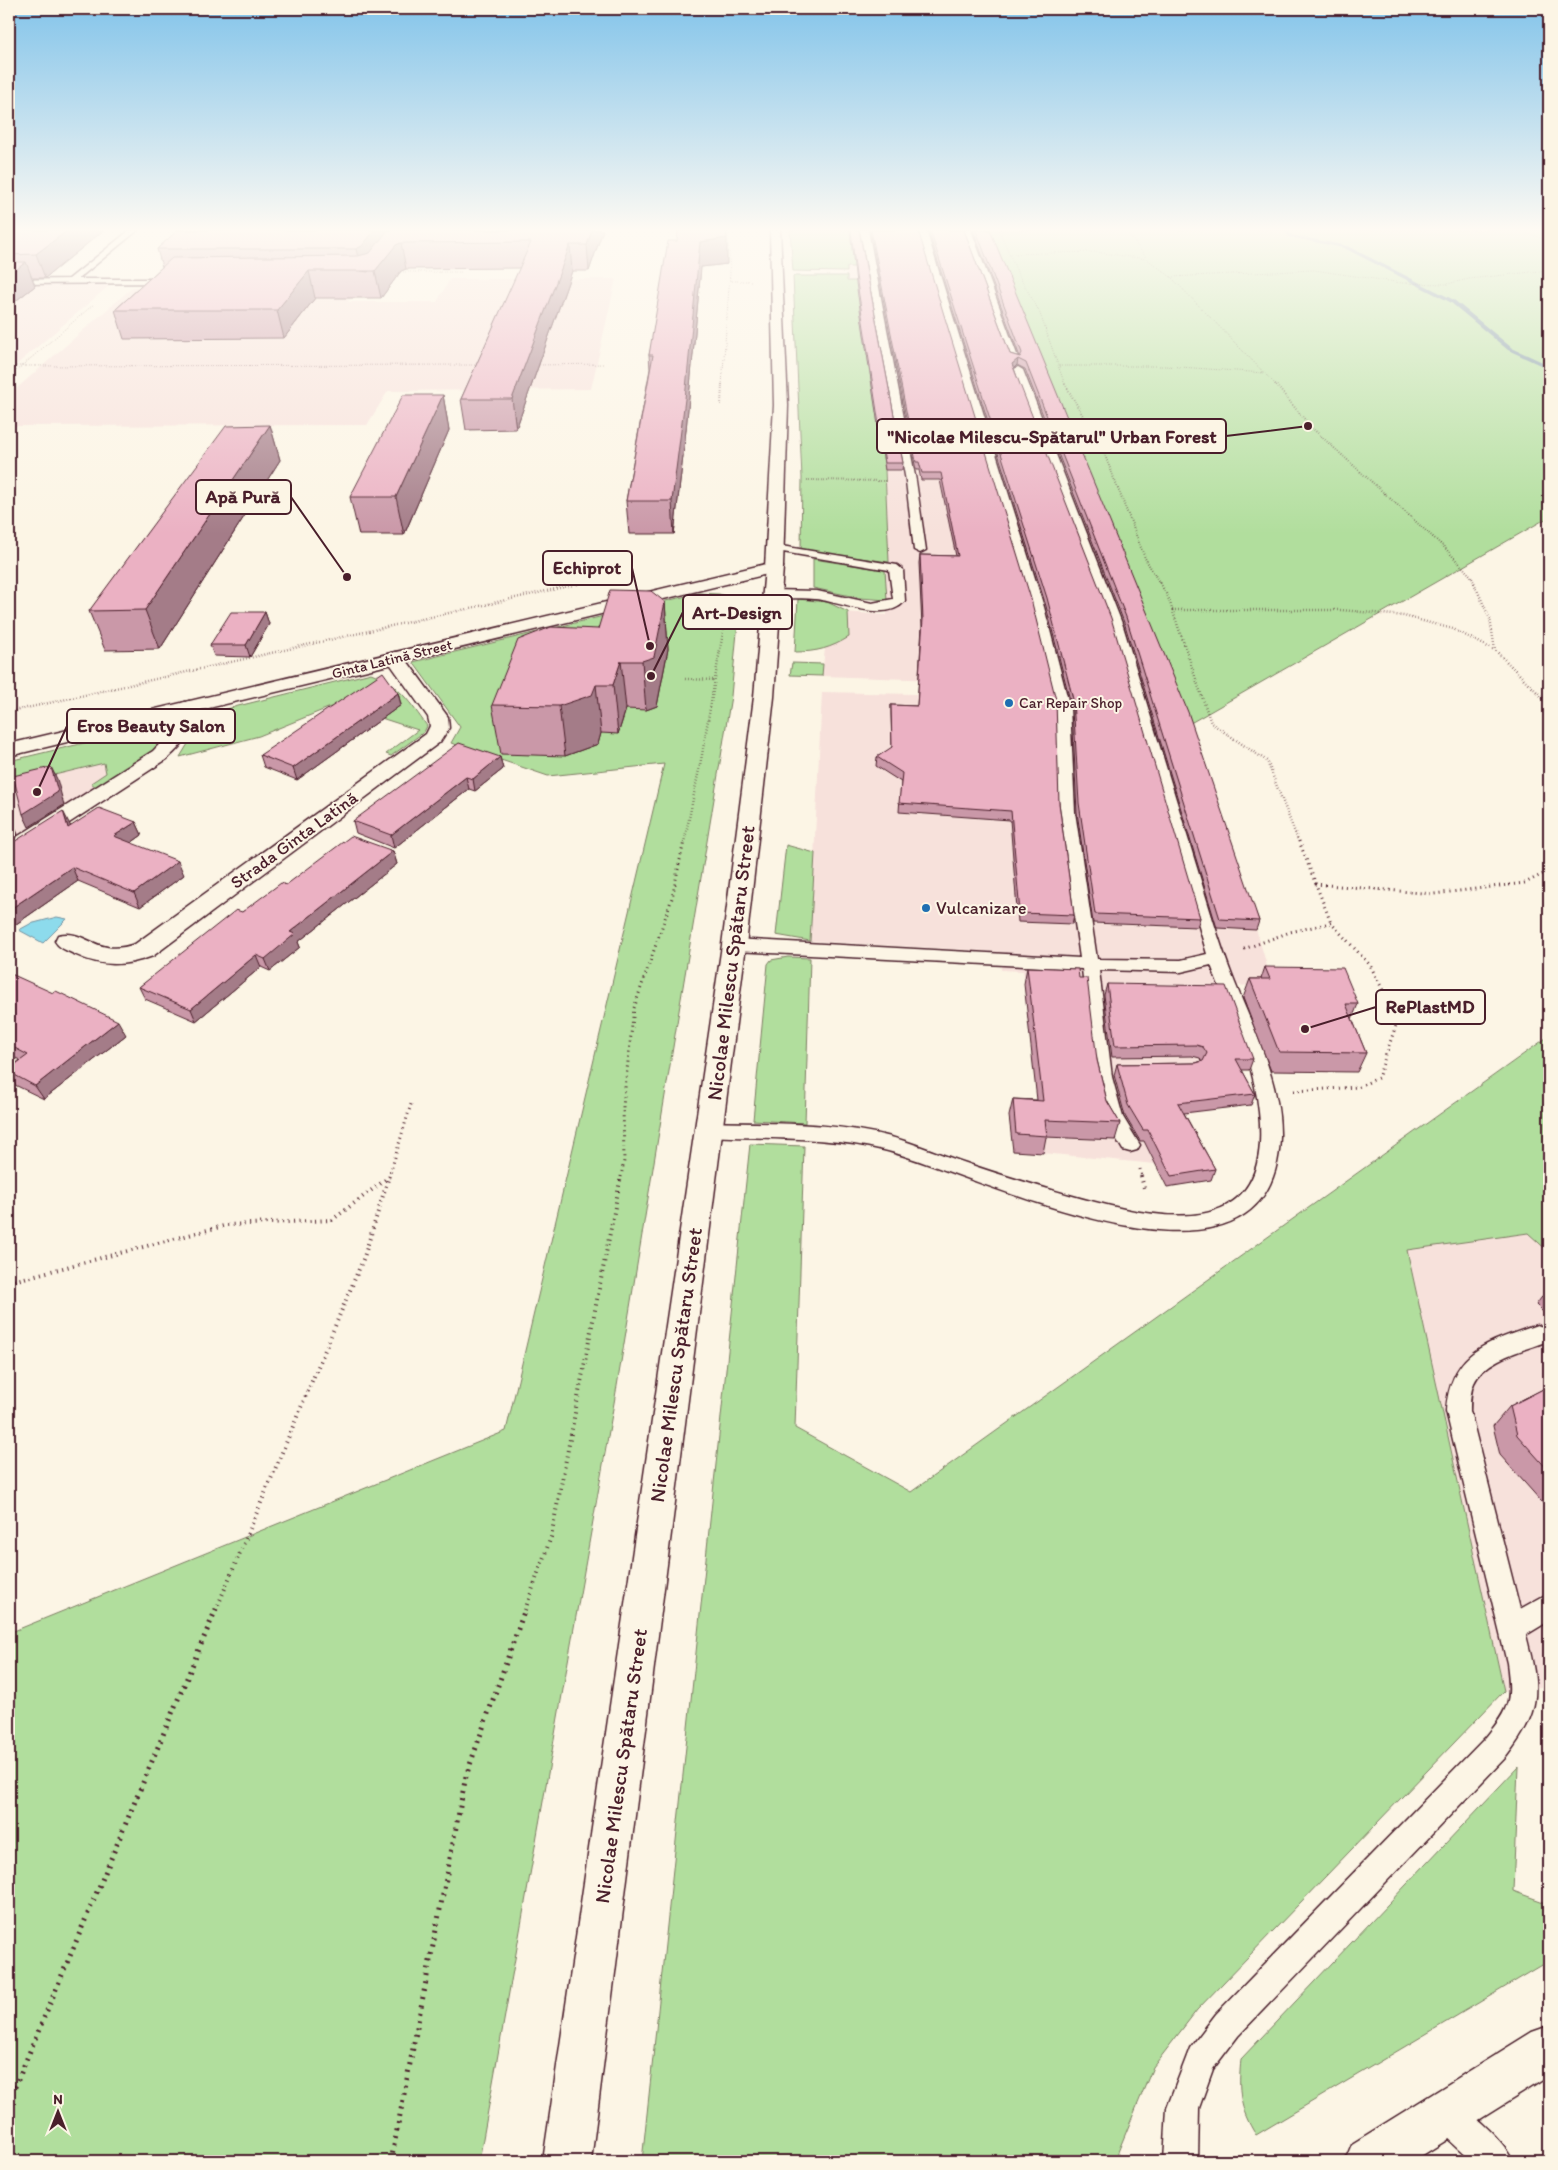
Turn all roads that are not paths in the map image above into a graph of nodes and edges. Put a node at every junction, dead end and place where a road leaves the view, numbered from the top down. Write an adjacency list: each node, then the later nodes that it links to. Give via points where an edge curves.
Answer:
1 (778, 331): 6 (main road, Nicolae Milescu Spătaru Street, via 781,405)
2 (883, 331): 5 (lane, via 911,481)
3 (953, 331): 14 (lane, via 1038,607 1064,708 1068,812)
4 (1005, 331): 13 (lane, via 1116,624)
5 (920, 550)
6 (774, 570): 6 (lane, via 812,595 857,605 888,607 899,601 897,570 893,567); 7 (main road, Ginta Latină Street); 12 (main road, Nicolae Milescu Spătaru Street, via 764,697)
7 (395, 658): 8 (main road, Ginta Latină Street); 11 (main road, Strada Ginta Latină, via 438,717 439,731 433,738 144,950 124,958 104,957)
8 (189, 707): 9 (main road, Ginta Latină Street); 10 (main road, via 186,724 160,755)
9 (9, 750)
10 (9, 852)
11 (66, 941)
12 (734, 945): 14 (lane); 15 (main road, Nicolae Milescu Spătaru Street)
13 (1217, 958): 14 (lane, via 1181,966); 15 (lane, via 1263,1078 1270,1107 1270,1140 1264,1178 1244,1205 1223,1217 1178,1225 1145,1222 1028,1192 882,1142)
14 (1090, 966): 16 (lane, via 1111,1066 1114,1118)
15 (709, 1129): 22 (main road, Nicolae Milescu Spătaru Street)
16 (1130, 1145)
17 (1537, 1335): 19 (lane, via 1478,1361 1460,1384 1458,1398 1458,1411)
18 (1549, 1606): 19 (lane)
19 (1511, 1629): 23 (lane, via 1525,1690 1515,1724 1222,2032 1201,2059 1183,2108)
20 (1549, 2049): 21 (main road)
21 (1445, 2113): 24 (main road); 25 (lane)
22 (567, 2161)
23 (1181, 2161)
24 (1368, 2161)
25 (1496, 2161)

